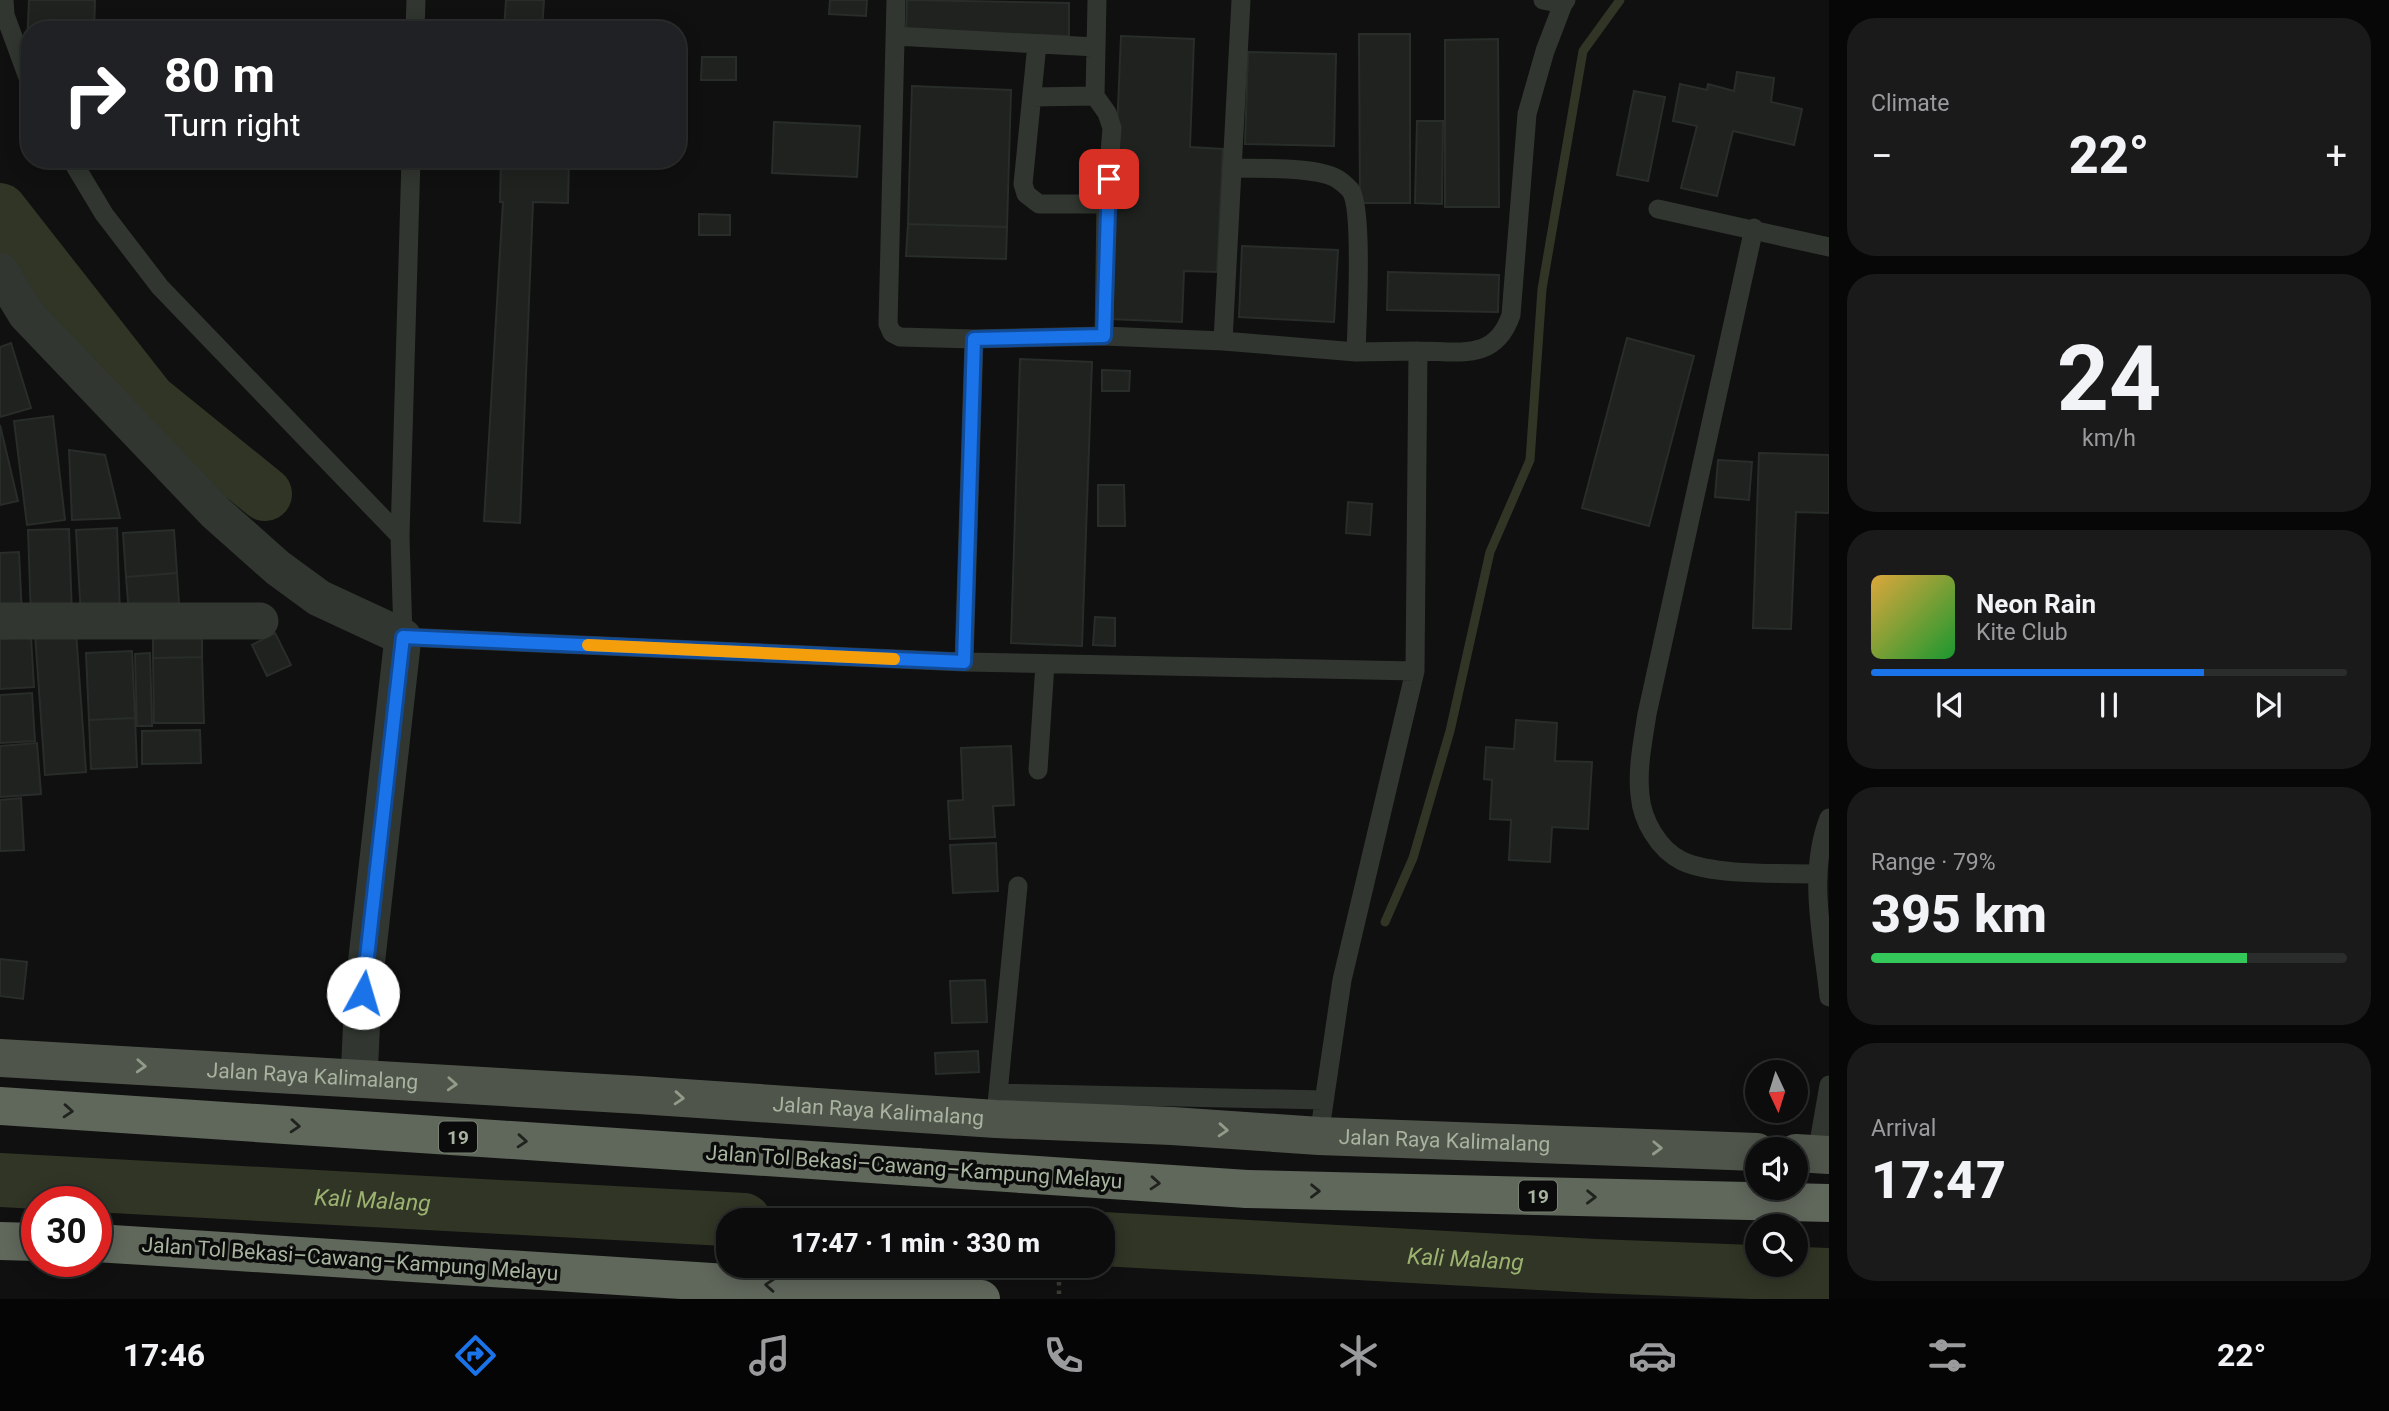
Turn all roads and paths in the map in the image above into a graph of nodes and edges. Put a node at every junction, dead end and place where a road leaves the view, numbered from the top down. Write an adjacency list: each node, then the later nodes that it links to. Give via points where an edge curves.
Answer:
1 (4, 0): 11 (lane)
2 (416, 0): 7 (lane)
3 (896, 0): 8 (lane)
4 (1097, 0): 10 (lane)
5 (1241, 0): 16 (lane)
6 (1557, 1): 25 (lane, via 1527,114 1511,315 1505,333 1480,351)
7 (415, 21)
8 (895, 36): 9 (lane); 23 (lane, via 888,324 900,337)
9 (1037, 44): 10 (lane); 13 (lane)
10 (1096, 47): 12 (lane)
11 (21, 59)
12 (1095, 96): 13 (lane); 17 (lane, via 1112,128)
13 (1032, 97): 17 (lane, via 1023,184 1026,194 1039,204)
14 (76, 168): 27 (lane, via 104,214 160,287)
15 (411, 168): 27 (lane)
16 (1233, 168): 24 (lane); 26 (lane, via 1312,171 1338,178 1351,192 1357,239)
17 (1106, 204): 22 (lane)
18 (1658, 209): 19 (lane)
19 (1754, 228): 20 (lane); 36 (lane, via 1647,714 1640,796 1646,823 1681,860 1712,868)
20 (1829, 247)
21 (0, 271): 30 (street, via 26,314 216,513 319,598)
22 (1104, 336): 23 (lane); 24 (lane)
23 (974, 339): 31 (lane)
24 (1223, 341): 26 (lane)
25 (1418, 351): 26 (lane); 33 (lane)
26 (1356, 352)
27 (400, 536): 30 (lane)
28 (0, 621): 29 (street)
29 (260, 621)
30 (403, 637): 31 (lane); 40 (street, via 363,993)
31 (964, 662): 32 (lane)
32 (1045, 664): 33 (lane); 34 (lane)
33 (1415, 671): 44 (lane, via 1342,980)
34 (1038, 770)
35 (1829, 818): 36 (lane)
36 (1817, 874): 38 (lane)
37 (1018, 886): 43 (lane)
38 (1829, 997)
39 (0, 1058): 40 (main road, Jalan Raya Kalimalang, one-way to 40)
40 (359, 1079): 43 (main road, Jalan Raya Kalimalang, one-way to 43)
41 (1828, 1098): 46 (lane)
42 (0, 1106): 47 (highway, Jalan Tol Bekasi–Cawang–Kampung Melayu / 19, one-way to 47, bridge, via 1247,1189)
43 (997, 1106): 44 (main road, Jalan Raya Kalimalang, via 1172,1126)
44 (1322, 1118): 45 (main road, Jalan Raya Kalimalang, one-way to 45)
45 (1745, 1151)
46 (1814, 1154)
47 (1829, 1203)
48 (0, 1241): 49 (highway)
49 (21, 1242)
50 (112, 1244): 52 (highway, Jalan Tol Bekasi–Cawang–Kampung Melayu, one-way to 50)
51 (1059, 1278): 53 (path)
52 (981, 1299)
53 (1059, 1299)

